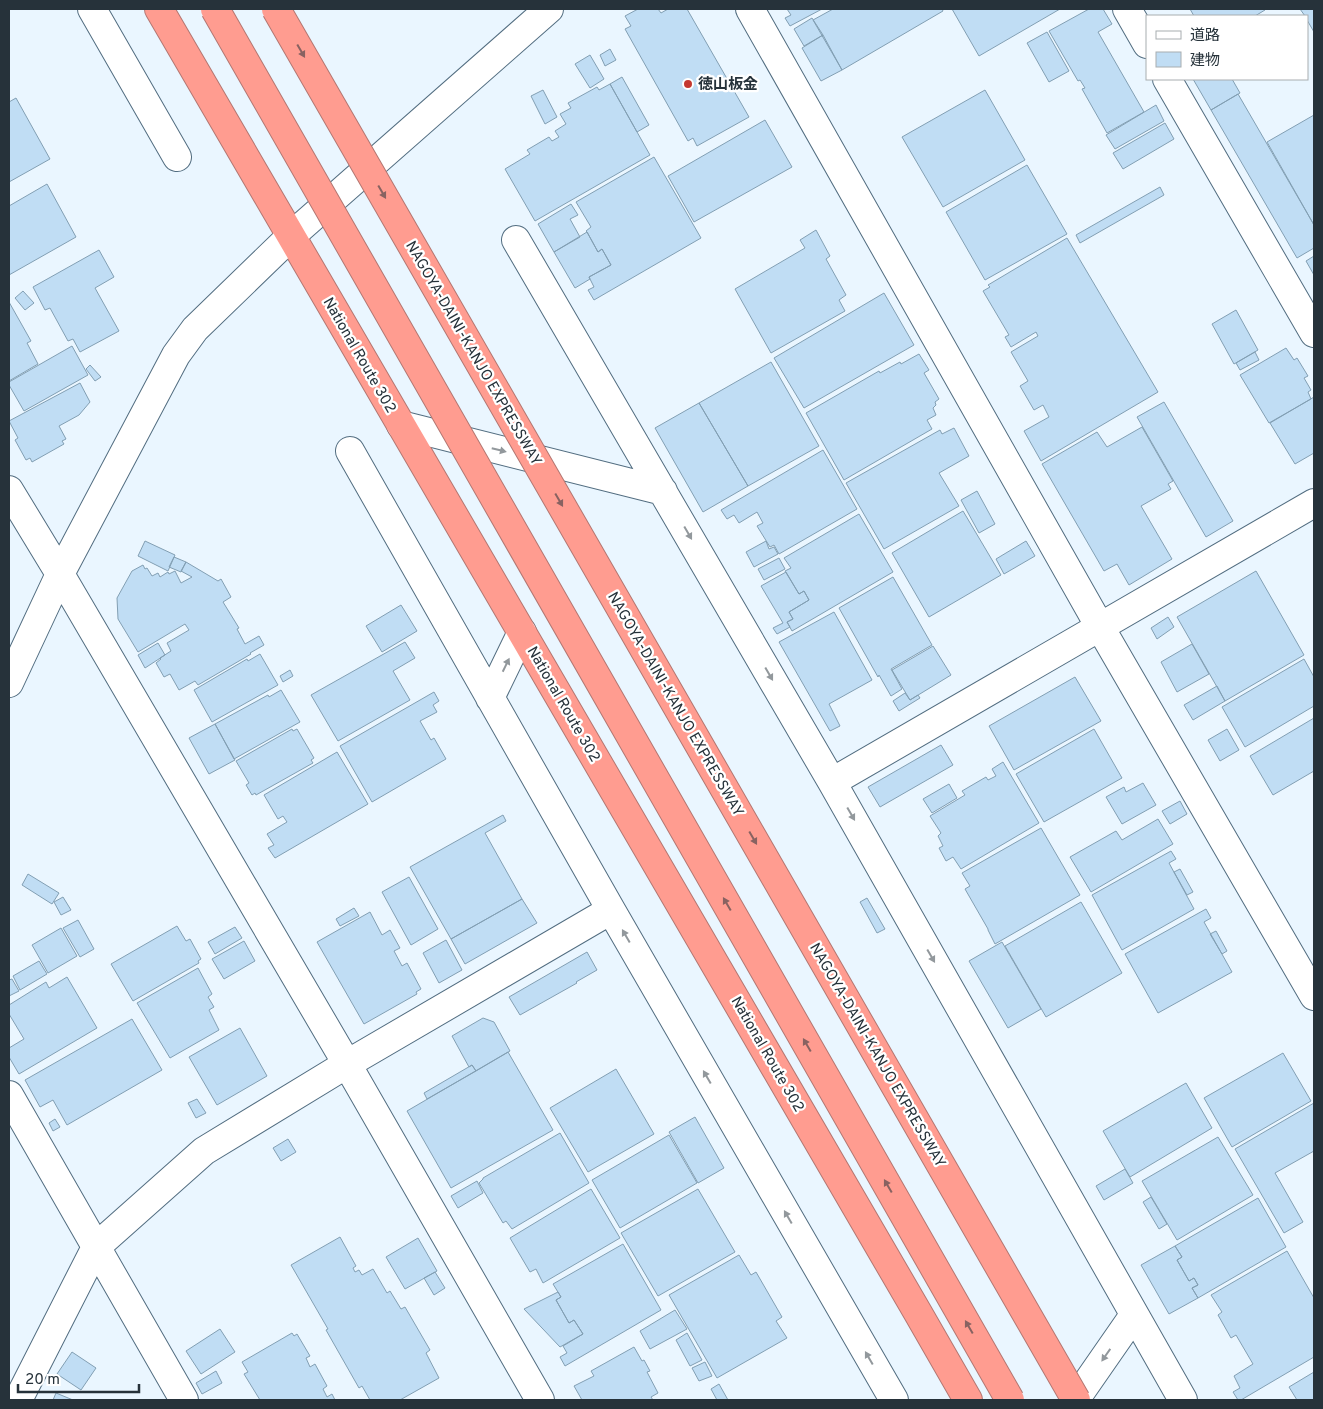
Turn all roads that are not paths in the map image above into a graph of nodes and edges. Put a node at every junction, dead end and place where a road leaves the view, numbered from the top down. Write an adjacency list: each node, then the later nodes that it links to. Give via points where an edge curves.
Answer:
1 (92, 9): 10 (street)
2 (215, 9): 37 (highway, one-way to 2, bridge)
3 (276, 9): 31 (highway, NAGOYA-DAINI-KANJO EXPRESSWAY, one-way to 31, bridge)
4 (549, 9): 11 (street)
5 (750, 9): 20 (street)
6 (1126, 9): 8 (street)
7 (156, 11): 11 (highway, National Route 302)
8 (1146, 42)
9 (1168, 80): 13 (street)
10 (177, 157)
11 (291, 236): 14 (highway, National Route 302); 19 (street, via 195,329 176,356)
12 (516, 240): 16 (street)
13 (1314, 333)
14 (401, 425): 16 (street, one-way to 16); 21 (highway, National Route 302)
15 (350, 451): 23 (street)
16 (663, 491): 24 (street, one-way to 24)
17 (1314, 503): 20 (street)
18 (12, 507): 19 (street)
19 (60, 574): 22 (street); 27 (street)
20 (1100, 627): 24 (street); 26 (street)
21 (522, 632): 23 (street, one-way to 21); 36 (highway, National Route 302)
22 (9, 683)
23 (490, 698): 25 (street)
24 (832, 782): 30 (street, one-way to 30)
25 (611, 910): 27 (street); 35 (street, one-way to 25)
26 (1314, 996)
27 (347, 1064): 29 (street, via 204,1151); 34 (street)
28 (9, 1095): 29 (street)
29 (96, 1247): 32 (street); 33 (street)
30 (1134, 1314): 38 (street, one-way to 38); 40 (street)
31 (1037, 1331): 38 (highway, NAGOYA-DAINI-KANJO EXPRESSWAY, bridge); 39 (highway, bridge)
32 (18, 1400)
33 (184, 1400)
34 (540, 1400)
35 (894, 1400)
36 (968, 1400)
37 (1008, 1400)
38 (1075, 1400)
39 (1084, 1400)
40 (1182, 1400)

